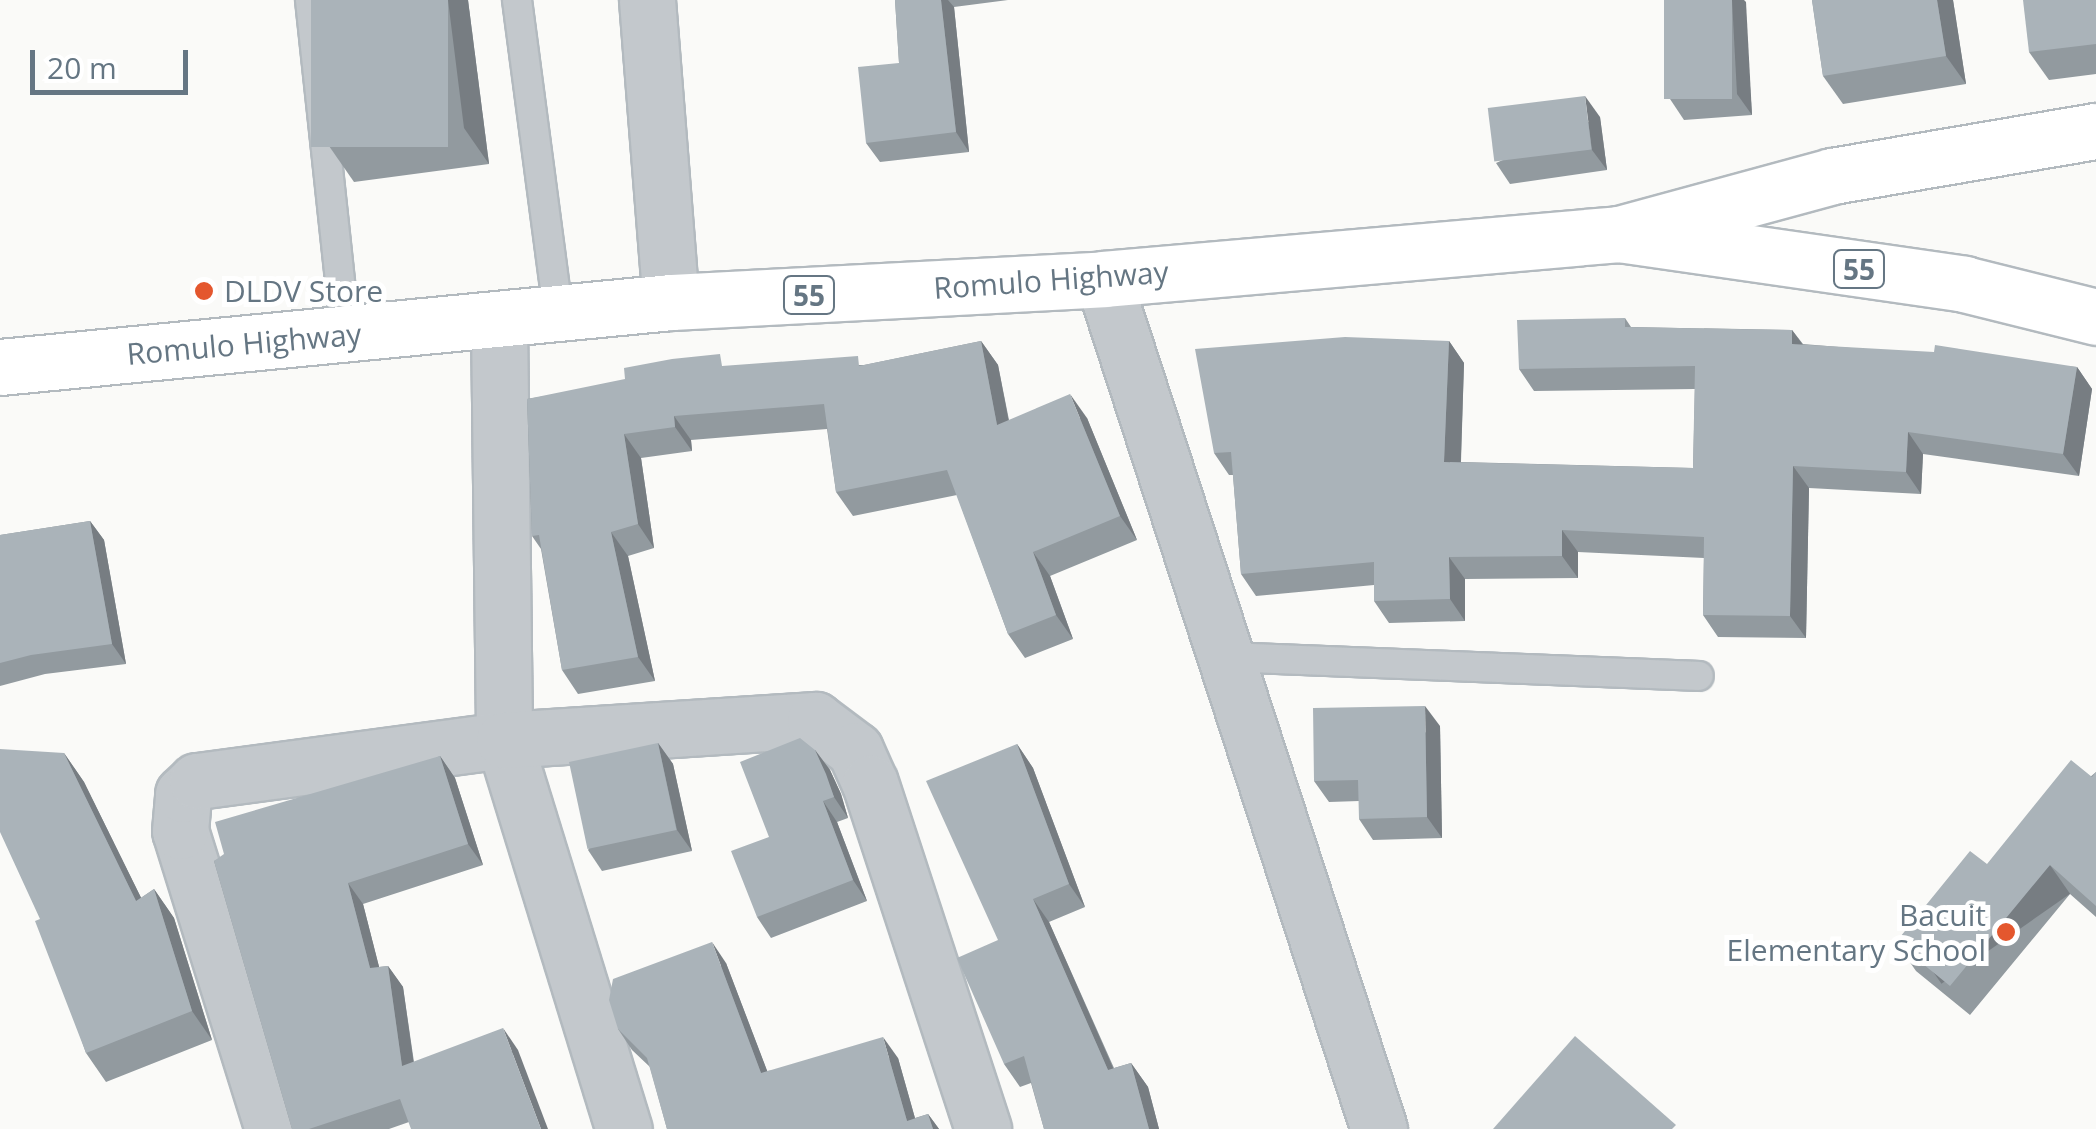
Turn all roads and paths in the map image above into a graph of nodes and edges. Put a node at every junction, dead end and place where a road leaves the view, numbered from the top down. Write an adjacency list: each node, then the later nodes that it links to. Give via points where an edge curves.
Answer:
1 (310, 0): 11 (lane)
2 (517, 0): 8 (lane)
3 (647, 0): 7 (street)
4 (2096, 131): 5 (main road, via 1832,176)
5 (1618, 234): 6 (main road, Romulo Highway / 55); 9 (main road, Romulo Highway / 55, via 1964,284)
6 (1103, 279): 7 (main road, Romulo Highway / 55); 13 (street)
7 (671, 302): 8 (main road, Romulo Highway / 55)
8 (558, 312): 10 (main road, Romulo Highway / 55)
9 (2096, 317)
10 (499, 321): 11 (main road, Romulo Highway / 55); 15 (street)
11 (346, 334): 12 (main road, Romulo Highway / 55)
12 (0, 366)
13 (1228, 657): 14 (lane); 19 (street)
14 (1699, 676)
15 (504, 740): 16 (street, via 197,781 184,794 180,832); 17 (street); 18 (street, via 758,721 816,720 839,733 870,784)
16 (274, 1129)
17 (624, 1129)
18 (983, 1129)
19 (1379, 1129)

